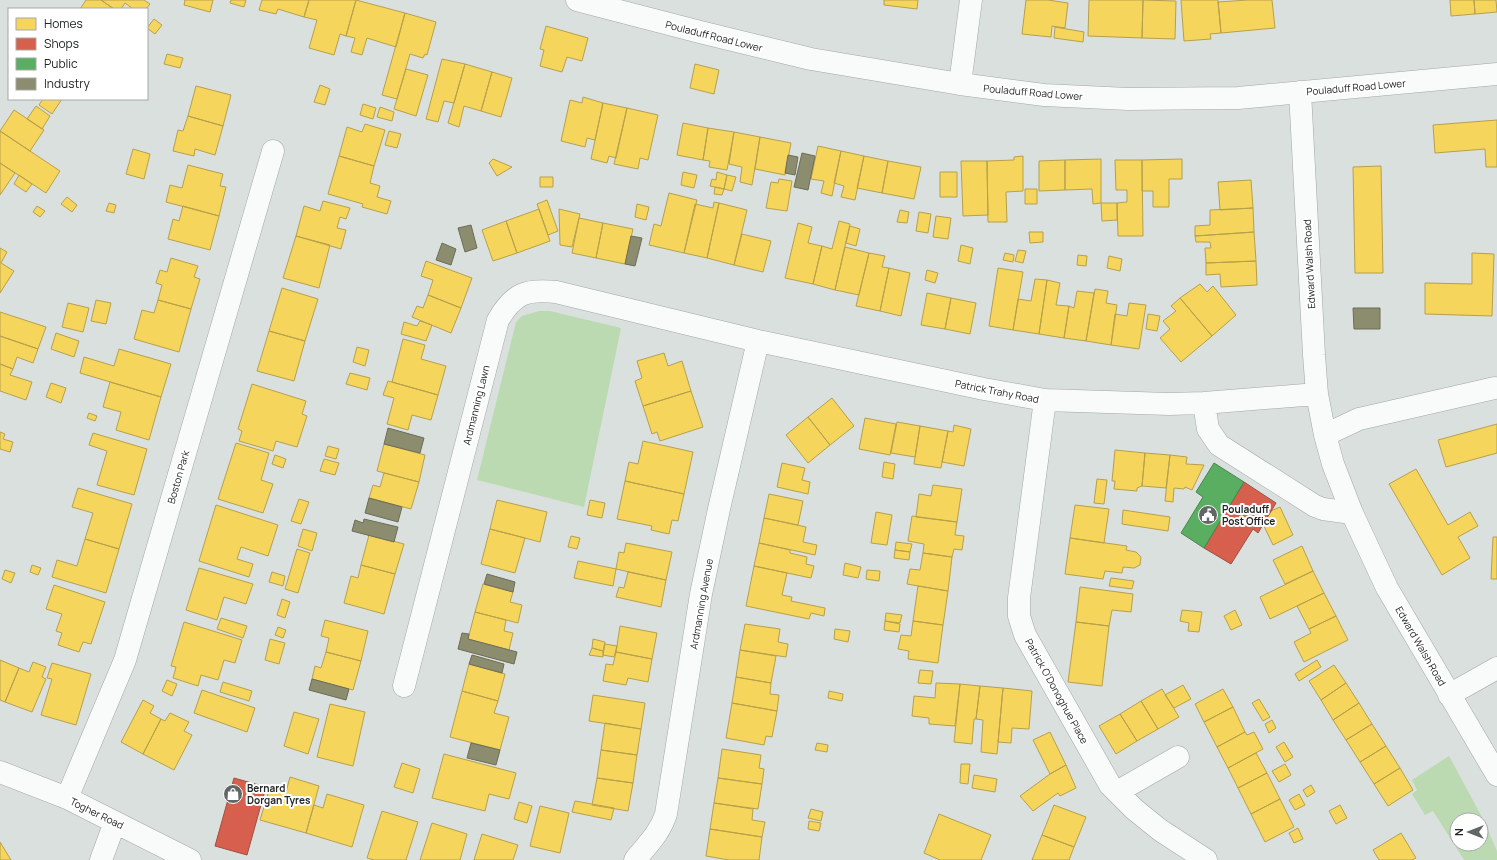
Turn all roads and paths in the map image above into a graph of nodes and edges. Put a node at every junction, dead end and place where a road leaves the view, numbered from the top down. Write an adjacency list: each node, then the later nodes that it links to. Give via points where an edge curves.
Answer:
1 (577, 0): 4 (street, Pouladuff Road Lower, via 803,57)
2 (971, 0): 4 (street)
3 (1497, 74): 5 (street, Pouladuff Road Lower)
4 (960, 84): 5 (street, Pouladuff Road Lower, via 1044,95 1128,99 1238,98)
5 (1300, 92): 10 (street, Edward Walsh Road)
6 (273, 150): 22 (street, Boston Park, via 125,660)
7 (683, 322): 8 (street, Patrick Trahy Road); 16 (street, Ardmanning Lawn, via 542,290 529,292 512,300 504,309 498,320)
8 (758, 341): 11 (street, Patrick Trahy Road); 26 (street, Ardmanning Avenue, via 701,594 666,814 659,832)
9 (1495, 388): 13 (street, via 1360,420)
10 (1318, 394): 12 (street, Patrick Trahy Road); 13 (street, Edward Walsh Road)
11 (1045, 400): 12 (street, Patrick Trahy Road); 21 (street, Patrick O'Donoghue Place, via 1019,598 1019,616 1025,635 1036,655 1110,785)
12 (1204, 403): 14 (street, via 1208,428 1219,445 1315,506)
13 (1325, 435): 14 (street, Edward Walsh Road)
14 (1352, 513): 17 (street, Edward Walsh Road, via 1387,588)
15 (1497, 668): 17 (street)
16 (404, 686)
17 (1449, 695): 20 (street, Edward Walsh Road)
18 (1178, 757): 21 (street)
19 (0, 772): 22 (street, Togher Road)
20 (1497, 776)
21 (1117, 792): 27 (street, Patrick O'Donoghue Place, via 1160,830)
22 (67, 798): 23 (street, Togher Road)
23 (115, 822): 24 (street); 25 (street, Togher Road)
24 (101, 860)
25 (190, 860)
26 (634, 860)
27 (1206, 860)

